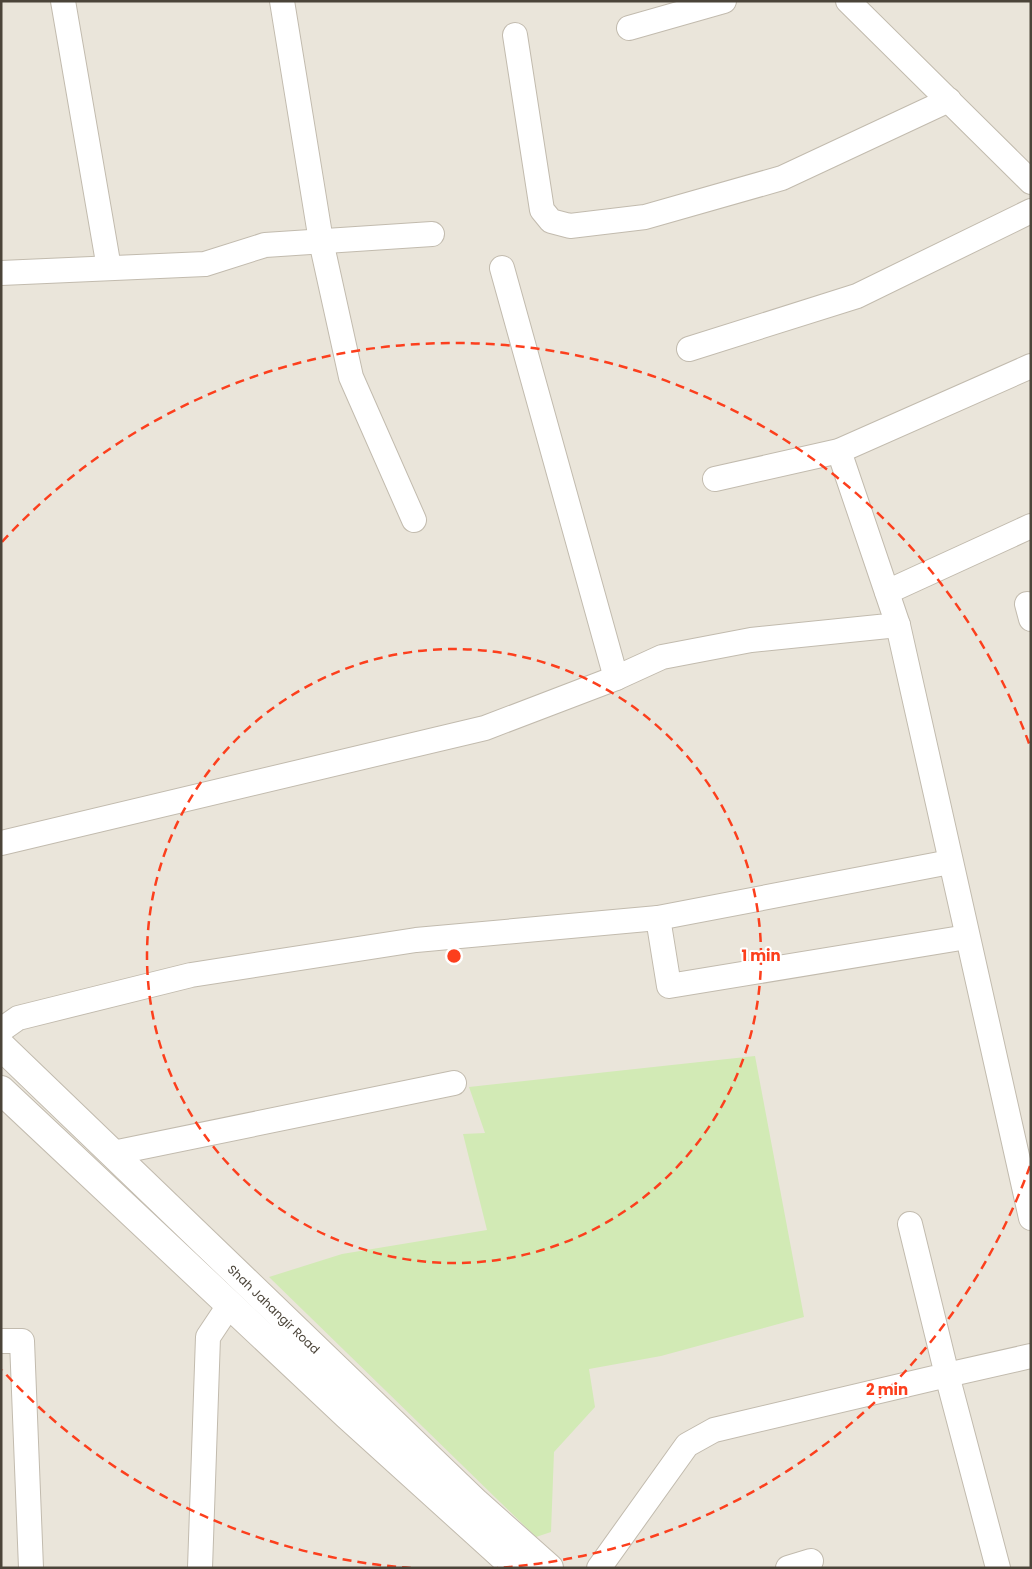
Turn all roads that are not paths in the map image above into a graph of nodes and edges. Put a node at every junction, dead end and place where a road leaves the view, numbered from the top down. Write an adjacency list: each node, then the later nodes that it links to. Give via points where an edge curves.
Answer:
1 (63, 1): 12 (street)
2 (282, 1): 11 (street)
3 (724, 1): 5 (street)
4 (848, 1): 7 (street)
5 (629, 28)
6 (515, 35): 7 (street, via 542,210 552,221 570,226 646,217 782,178)
7 (949, 100): 8 (street)
8 (1031, 182)
9 (1031, 211): 15 (street, via 857,296)
10 (432, 234): 11 (street)
11 (321, 241): 12 (street, via 265,245 206,264); 19 (street, via 351,377)
12 (110, 268): 14 (street)
13 (502, 268): 23 (street)
14 (1, 272)
15 (689, 349)
16 (1031, 366): 17 (street)
17 (839, 451): 18 (street); 21 (street)
18 (715, 479)
19 (414, 520)
20 (1031, 526): 21 (street)
21 (887, 592): 22 (street)
22 (898, 625): 23 (street, via 751,640 662,656); 25 (street)
23 (616, 678): 24 (street, via 485,728)
24 (1, 843)
25 (950, 862): 26 (street); 27 (street)
26 (658, 918): 27 (street, via 670,986); 28 (street, via 416,940 191,975 18,1018)
27 (967, 937): 33 (street)
28 (1, 1030)
29 (1, 1046): 32 (street, Shah Jahangir Road)
30 (454, 1082): 32 (street)
31 (1, 1090): 35 (street)
32 (113, 1153): 43 (street, Shah Jahangir Road, via 476,1503)
33 (1031, 1218)
34 (910, 1224): 38 (street)
35 (230, 1304): 41 (street, via 208,1337); 42 (street)
36 (1, 1341): 40 (street, via 22,1341)
37 (1031, 1356): 38 (street)
38 (947, 1375): 44 (street, via 702,1435 687,1445); 46 (street)
39 (811, 1561): 45 (street)
40 (31, 1568)
41 (200, 1568)
42 (516, 1568)
43 (549, 1568)
44 (598, 1568)
45 (788, 1568)
46 (998, 1568)

